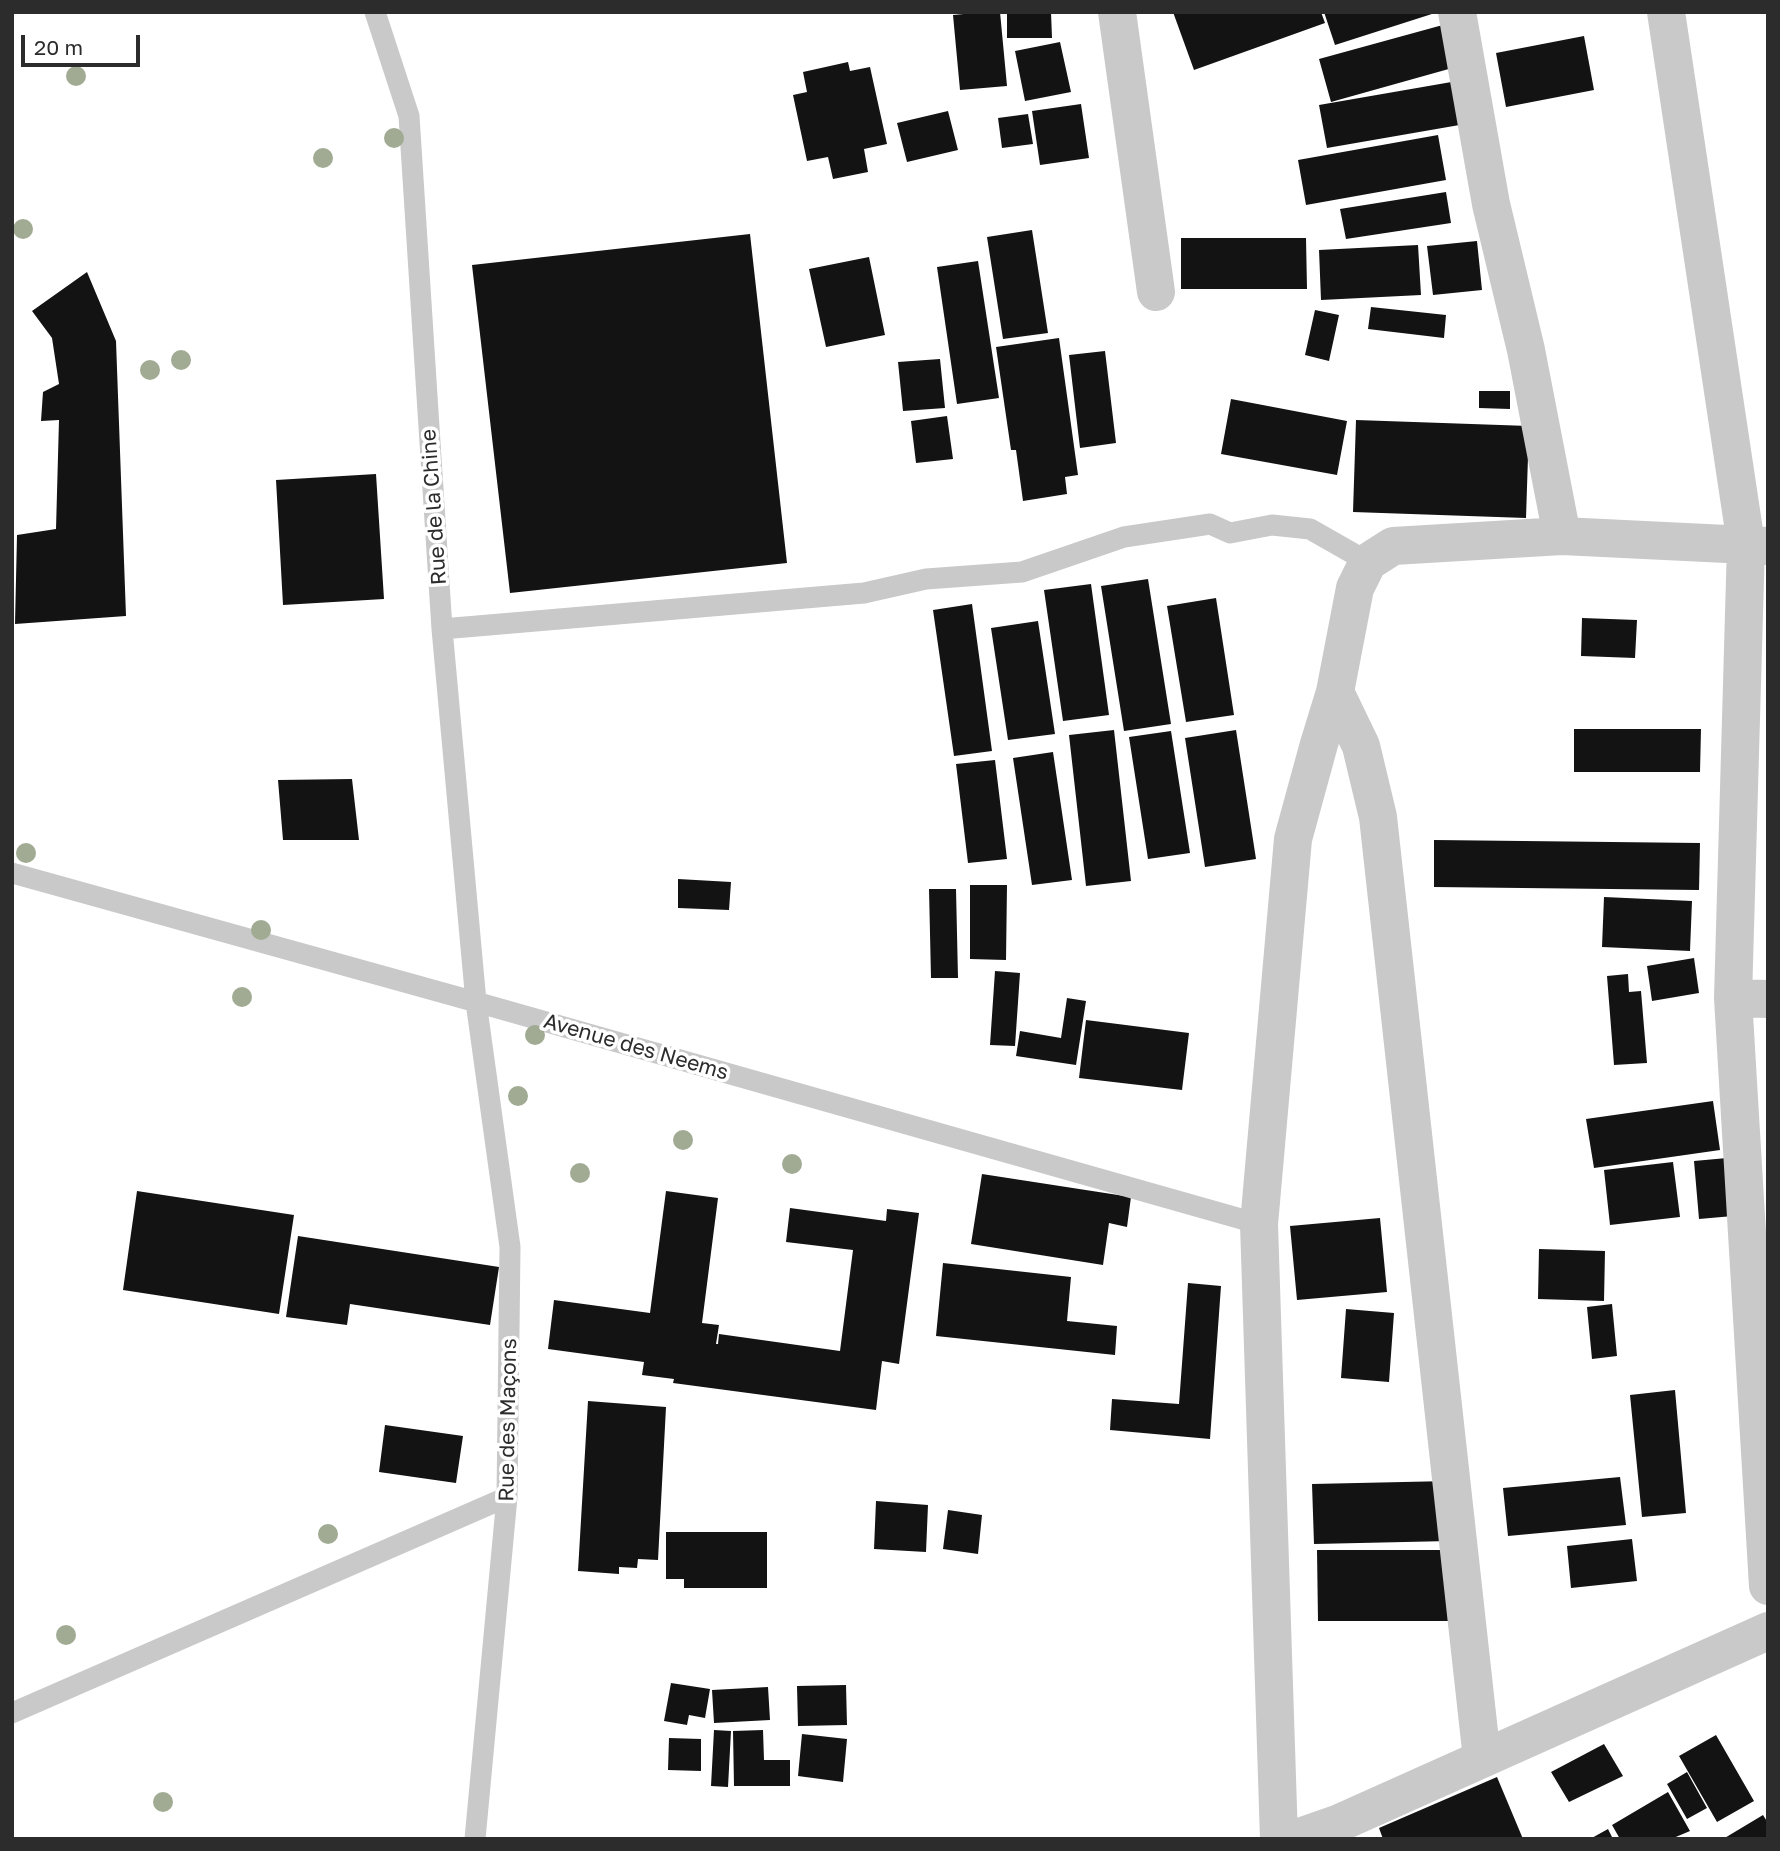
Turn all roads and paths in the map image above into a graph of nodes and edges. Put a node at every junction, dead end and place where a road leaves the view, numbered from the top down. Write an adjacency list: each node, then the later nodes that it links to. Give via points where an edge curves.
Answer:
1 (1117, 12): 5 (street)
2 (1457, 12): 6 (street, via 1491,204 1526,350)
3 (1666, 12): 7 (street)
4 (375, 14): 9 (lane, Rue de la Chine, via 409,116)
5 (1156, 292)
6 (1562, 536): 7 (street); 8 (street, via 1393,546)
7 (1757, 545): 12 (street)
8 (1368, 562): 9 (lane, via 1310,529 1272,525 1230,533 1210,524 1124,537 1022,572 926,579 863,593); 10 (street, via 1355,588)
9 (442, 629): 13 (lane, Rue de la Chine)
10 (1335, 692): 14 (street, via 1293,839); 19 (street, via 1361,746 1378,817)
11 (12, 873): 13 (lane, Avenue des Neems)
12 (1750, 999): 16 (street)
13 (476, 1002): 14 (lane, Avenue des Neems); 15 (lane, Rue des Maçons, via 510,1247)
14 (1259, 1224): 22 (street)
15 (507, 1497): 18 (lane); 21 (lane, Rue des Maçons)
16 (1768, 1586)
17 (1768, 1631): 19 (street)
18 (12, 1713)
19 (1482, 1759): 20 (street)
20 (1341, 1831): 23 (street)
21 (475, 1839)
22 (1279, 1839)
23 (1294, 1839)

